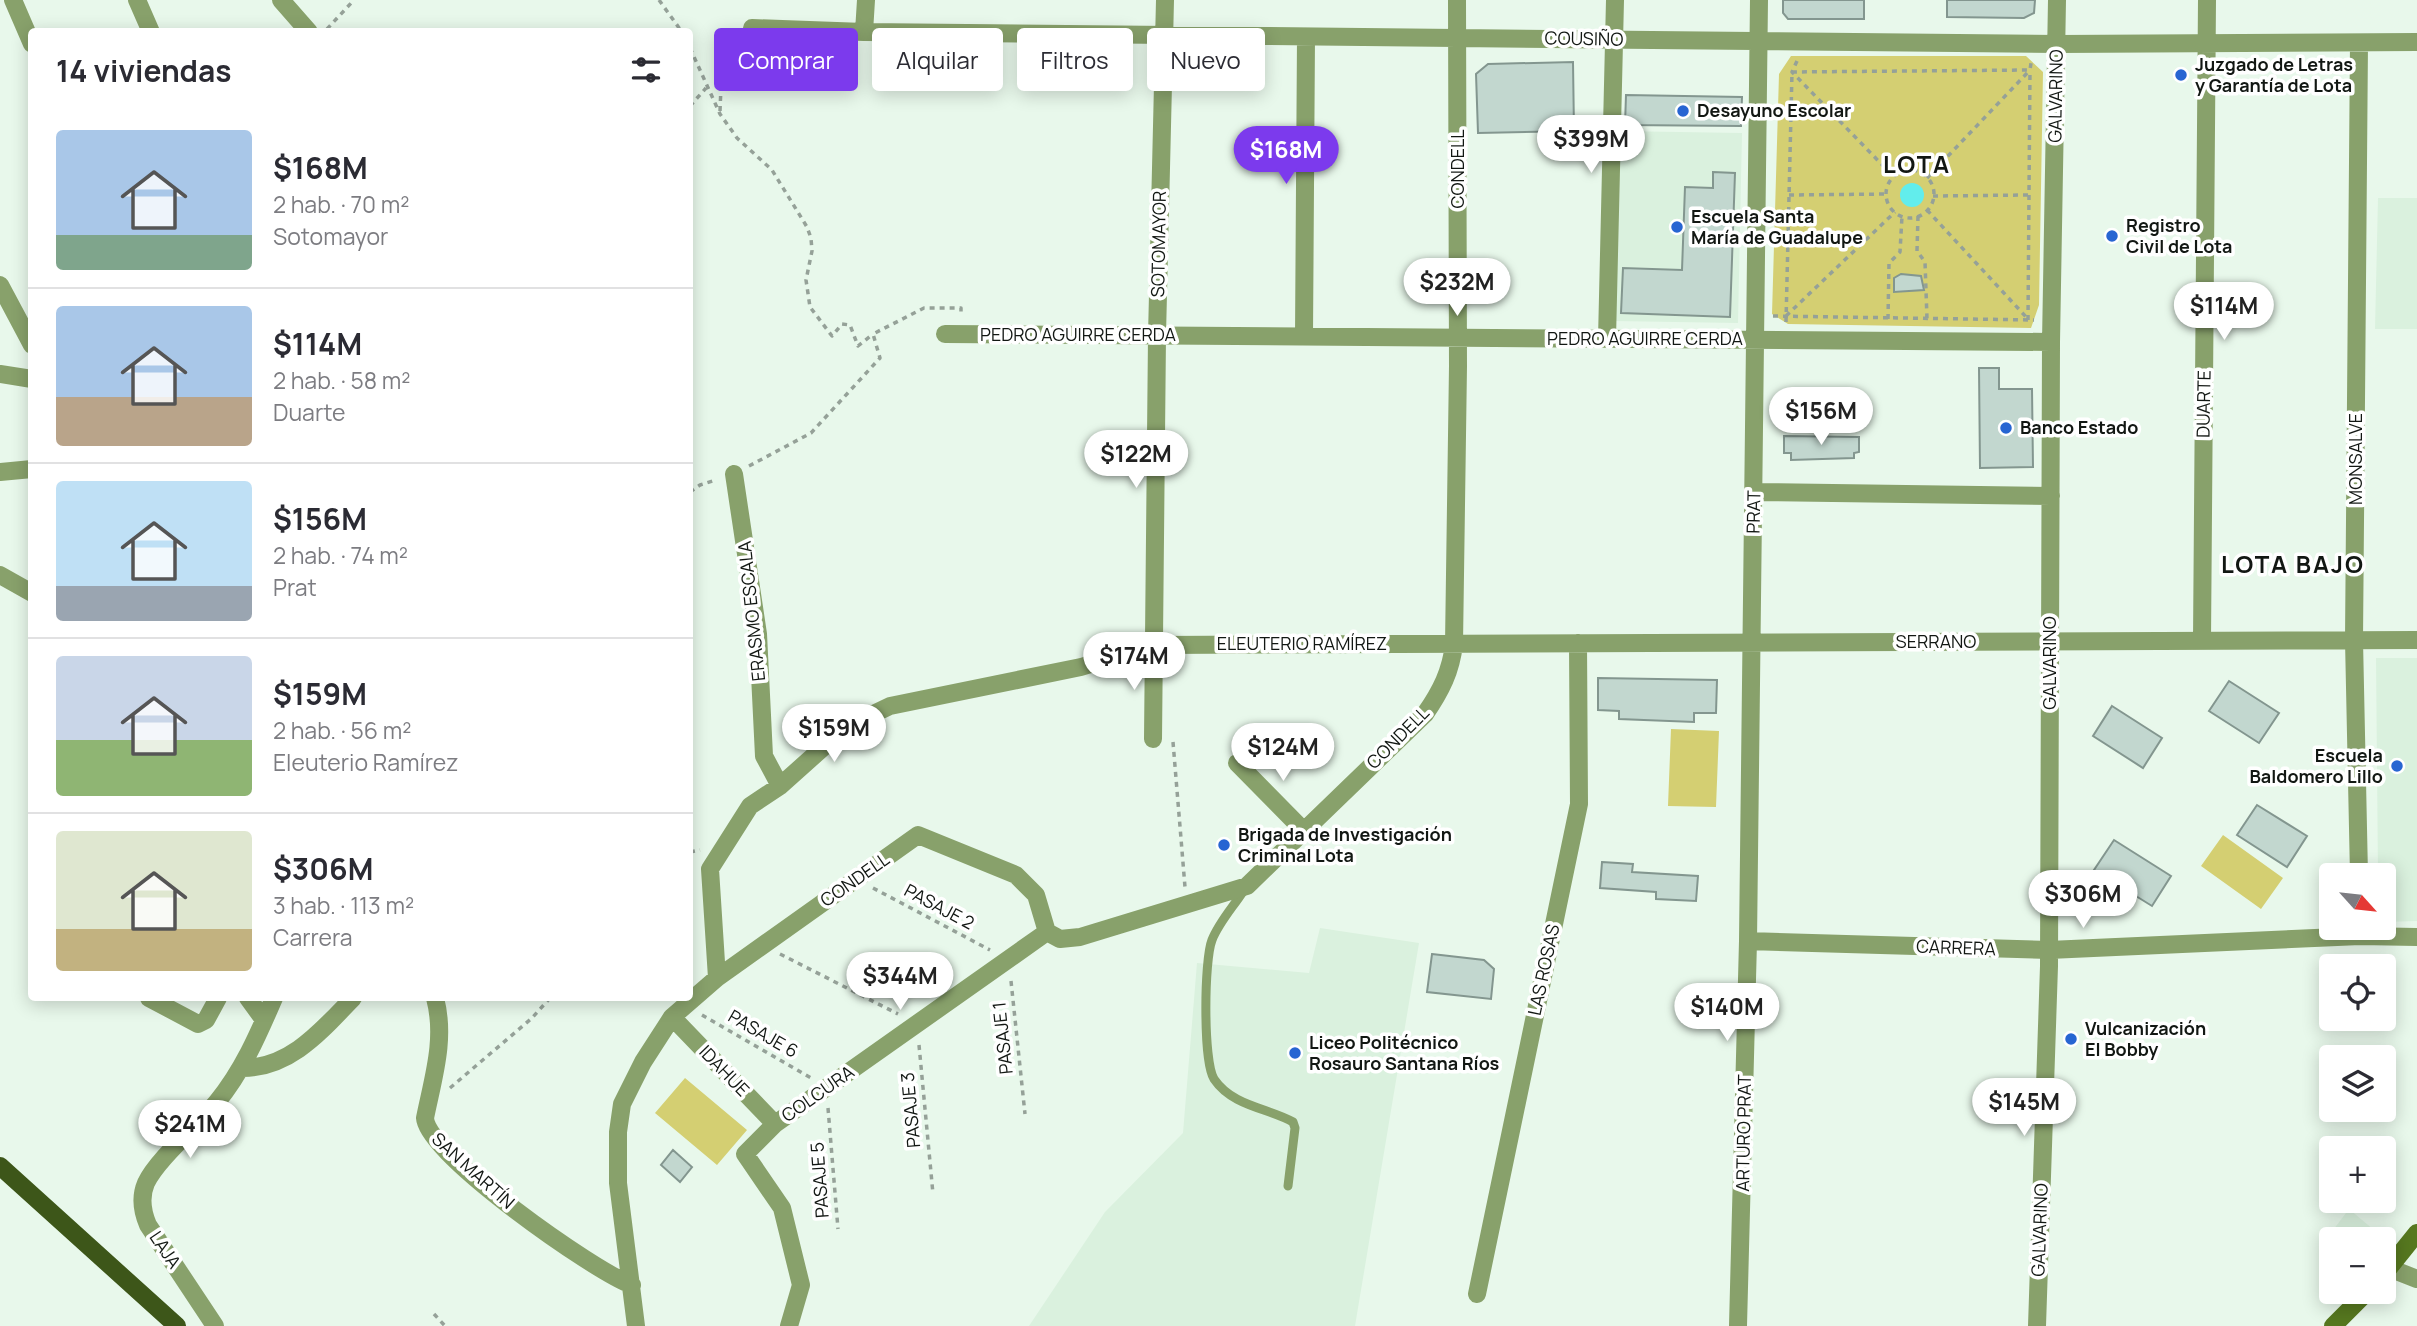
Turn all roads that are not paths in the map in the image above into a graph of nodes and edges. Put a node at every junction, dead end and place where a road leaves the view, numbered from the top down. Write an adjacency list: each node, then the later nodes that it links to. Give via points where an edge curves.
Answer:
1 (13, 0): 16 (street)
2 (137, 0): 11 (street)
3 (281, 0): 12 (street)
4 (866, 0): 15 (street)
5 (1165, 0): 13 (street, SOTOMAYOR)
6 (1457, 0): 20 (street, CONDELL)
7 (1615, 0): 21 (street)
8 (1759, 0): 22 (street, PRAT)
9 (2057, 0): 26 (street, GALVARINO)
10 (2207, 0): 24 (street, DUARTE)
11 (149, 28)
12 (306, 28)
13 (1164, 28)
14 (858, 32): 15 (street, COUSIÑO)
15 (864, 32): 17 (street, COUSIÑO)
16 (28, 35)
17 (1147, 35)
18 (1265, 36): 19 (street, COUSIÑO)
19 (1306, 37): 20 (street, COUSIÑO); 32 (street)
20 (1457, 38): 21 (street, COUSIÑO); 34 (street, CONDELL)
21 (1614, 40): 22 (street, COUSIÑO); 35 (street)
22 (1759, 41): 26 (street, COUSIÑO); 36 (street, PRAT)
23 (2417, 42): 25 (street, COUSIÑO)
24 (2207, 43): 25 (street, COUSIÑO); 26 (street, COUSIÑO); 49 (street, DUARTE)
25 (2359, 43): 46 (street, MONSALVE)
26 (2057, 44): 31 (street, GALVARINO)
27 (1163, 91): 30 (street, SOTOMAYOR)
28 (0, 285): 33 (street)
29 (952, 334): 30 (street, PEDRO AGUIRRE CERDA)
30 (1157, 336): 32 (street, PEDRO AGUIRRE CERDA); 53 (street, SOTOMAYOR)
31 (2045, 336): 36 (street, PEDRO AGUIRRE CERDA); 43 (street, GALVARINO)
32 (1304, 337): 34 (street, PEDRO AGUIRRE CERDA)
33 (28, 338)
34 (1458, 338): 35 (street, PEDRO AGUIRRE CERDA); 52 (street, CONDELL)
35 (1607, 338): 36 (street, PEDRO AGUIRRE CERDA)
36 (1756, 340): 42 (street, PRAT)
37 (0, 374): 38 (street)
38 (28, 378)
39 (28, 469): 40 (street)
40 (0, 472)
41 (734, 474): 56 (street, ERASMO ESCALA, via 758,634 764,756)
42 (1754, 492): 43 (street); 50 (street, PRAT)
43 (2051, 496): 48 (street, GALVARINO)
44 (0, 575): 45 (street)
45 (28, 591)
46 (2354, 640): 47 (street, SERRANO); 49 (street, SERRANO); 58 (street, MONSALVE)
47 (2417, 640)
48 (2050, 641): 49 (street, SERRANO); 50 (street, SERRANO); 65 (street, GALVARINO)
49 (2202, 641)
50 (1752, 642): 51 (street, SERRANO); 64 (street, PRAT)
51 (1578, 643): 52 (street, SERRANO); 86 (street, LAS ROSAS, via 1579,804)
52 (1454, 644): 53 (street, ELEUTERIO RAMÍREZ); 57 (street, CONDELL, via 1443,687 1413,728)
53 (1154, 645): 54 (street, SOTOMAYOR); 56 (street, ELEUTERIO RAMÍREZ, via 1081,667 905,701 875,711 846,727)
54 (1153, 739)
55 (1237, 763): 57 (street)
56 (780, 786): 66 (street, ELEUTERIO RAMÍREZ, via 750,806 710,869)
57 (1303, 830): 59 (street, CONDELL)
58 (2359, 863)
59 (1247, 886): 60 (street, CONDELL, via 1080,937 1060,939); 80 (lane, via 1211,942 1207,1050 1214,1078 1224,1089 1255,1108 1293,1122)
60 (1047, 932): 66 (street, CONDELL, via 1036,895 1016,875 918,835); 78 (street, COLCURA)
61 (2319, 934): 65 (street, CARRERA)
62 (2396, 935): 63 (street, CARRERA)
63 (2417, 937)
64 (1748, 941): 65 (street, CARRERA); 92 (street, ARTURO PRAT)
65 (2049, 950): 93 (street, GALVARINO)
66 (717, 978): 67 (street)
67 (693, 999)
68 (155, 1001): 69 (street, via 200,1024)
69 (216, 1001)
70 (250, 1001): 76 (street)
71 (273, 1001): 76 (street, LAJA)
72 (351, 1001): 77 (street, via 282,1060)
73 (436, 1001): 85 (street, SAN MARTÍN, via 440,1040 425,1118 428,1131 486,1186 581,1257)
74 (691, 1001): 75 (street)
75 (679, 1012): 78 (street, IDAHUE); 85 (street, via 643,1062 622,1104 618,1183)
76 (264, 1020): 77 (street, LAJA)
77 (242, 1068): 89 (street, LAJA, via 217,1103 155,1170 142,1194 148,1225)
78 (775, 1124): 91 (street, COLCURA, via 746,1154 782,1208 801,1286)
79 (0, 1166): 88 (main road)
80 (1288, 1186)
81 (2417, 1233): 82 (main road)
82 (2396, 1259)
83 (2396, 1274): 84 (street)
84 (2417, 1279)
85 (632, 1285): 90 (street)
86 (1477, 1294)
87 (2355, 1304): 94 (main road)
88 (177, 1326)
89 (215, 1326)
90 (636, 1326)
91 (789, 1326)
92 (1738, 1326)
93 (2037, 1326)
94 (2333, 1326)

